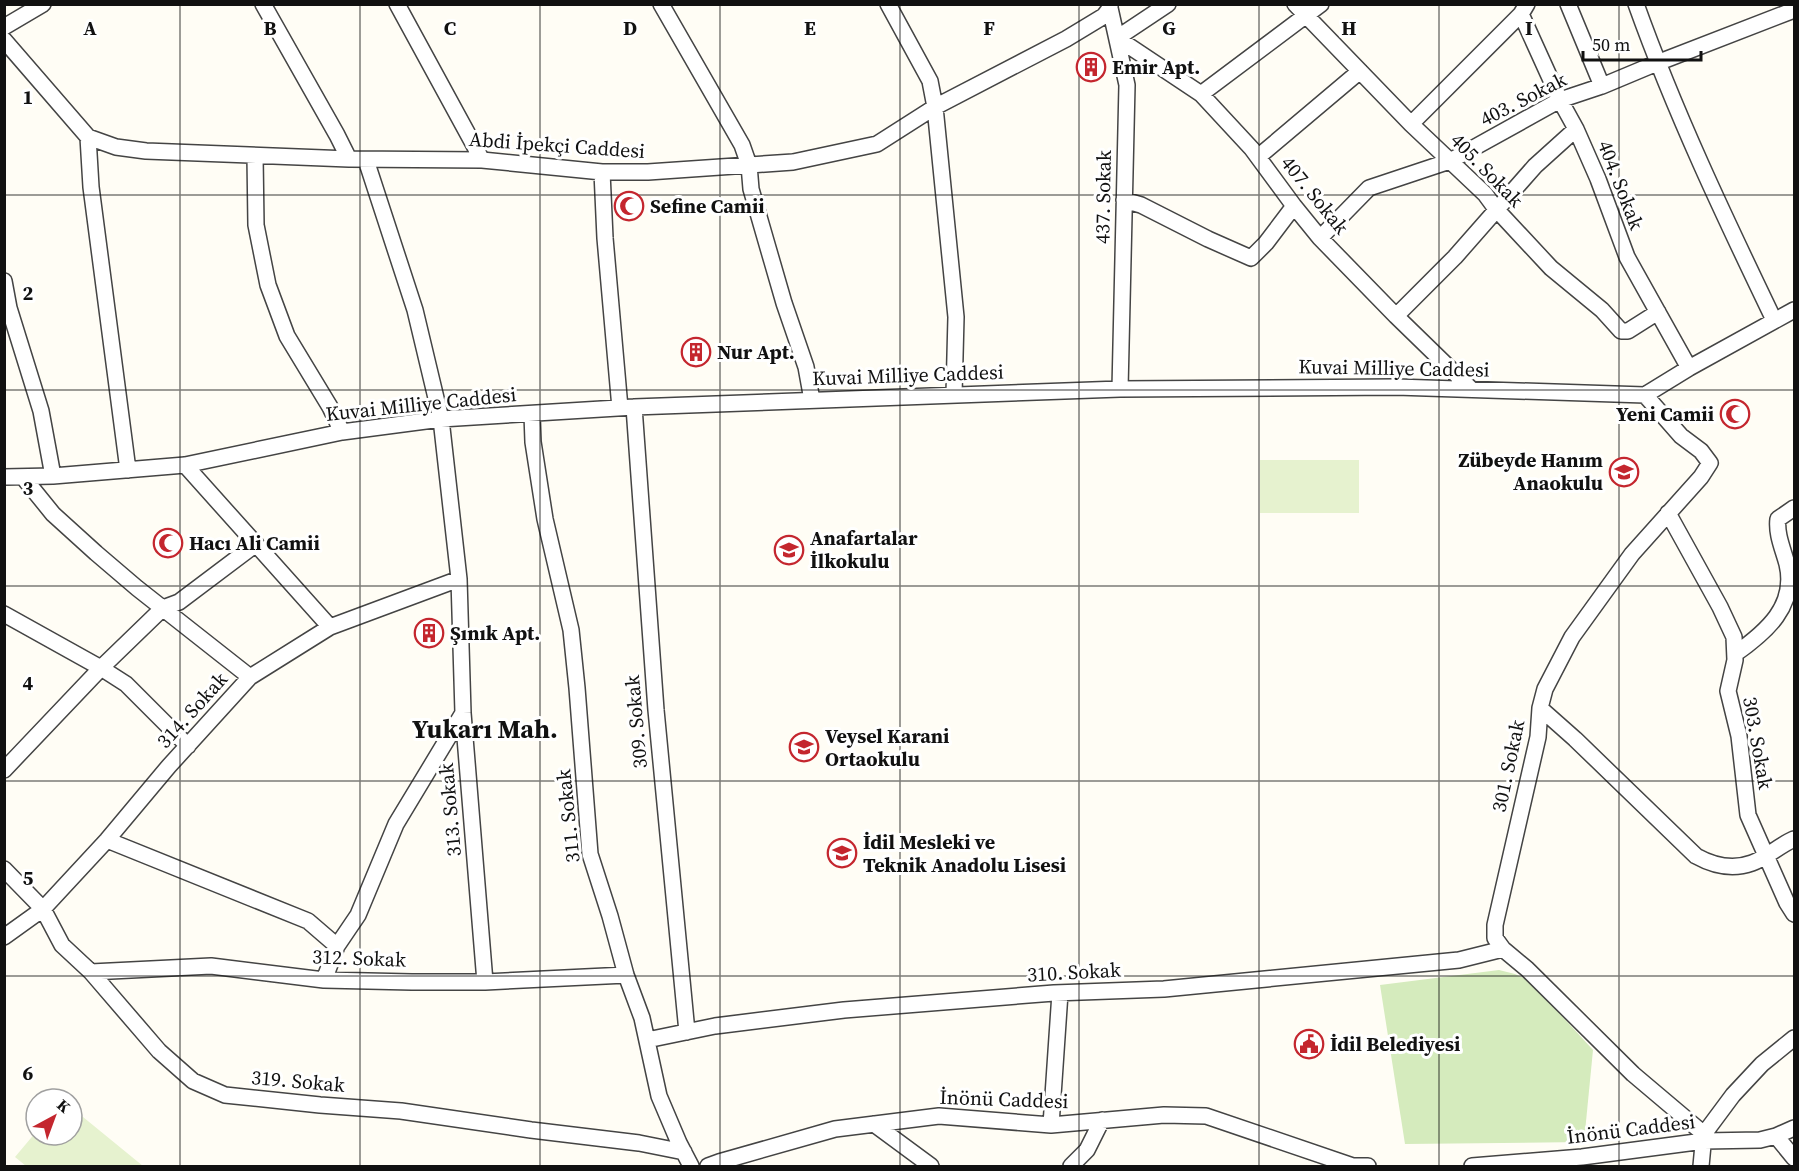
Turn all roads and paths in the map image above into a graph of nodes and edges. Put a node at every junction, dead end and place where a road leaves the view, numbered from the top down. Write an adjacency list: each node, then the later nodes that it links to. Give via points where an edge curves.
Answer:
1 (44, 4): 14 (street)
2 (263, 4): 28 (street)
3 (397, 4): 30 (street)
4 (661, 4): 32 (street, via 742,144)
5 (888, 4): 22 (street, via 930,81)
6 (1168, 4): 15 (street)
7 (1321, 4): 12 (street)
8 (1568, 4): 19 (street)
9 (1636, 4): 17 (street)
10 (1110, 6): 15 (street, 437. Sokak); 22 (street, Abdi İpekçi Caddesi, via 1104,16 1066,39)
11 (1524, 9): 21 (street, 404. Sokak); 23 (street)
12 (1300, 10): 18 (street, 405. Sokak); 20 (street)
13 (1794, 10): 17 (street, 403. Sokak)
14 (4, 27)
15 (1117, 38): 20 (street, 407. Sokak); 34 (street, 437. Sokak, via 1127,85)
16 (4, 40): 25 (street, Abdi İpekçi Caddesi)
17 (1657, 63): 19 (street, 403. Sokak); 42 (street)
18 (1360, 71): 23 (street, 405. Sokak); 27 (street)
19 (1602, 86): 21 (street, 403. Sokak)
20 (1201, 94): 27 (street, 407. Sokak)
21 (1560, 100): 24 (street, 404. Sokak); 31 (street, 403. Sokak)
22 (934, 107): 32 (street, Abdi İpekçi Caddesi, via 877,144 793,162); 46 (street, via 956,317)
23 (1411, 124): 31 (street, 405. Sokak)
24 (1576, 129): 36 (street); 40 (street, 404. Sokak, via 1627,257)
25 (88, 137): 26 (street, Abdi İpekçi Caddesi, via 116,147 146,151); 54 (street)
26 (255, 156): 28 (street, Abdi İpekçi Caddesi); 52 (street, via 256,225 268,285 287,336)
27 (1258, 158): 35 (street, 407. Sokak)
28 (348, 159): 29 (street, Abdi İpekçi Caddesi)
29 (366, 160): 30 (street, Abdi İpekçi Caddesi); 51 (street, 313. Sokak, via 415,310)
30 (482, 160): 33 (street, Abdi İpekçi Caddesi)
31 (1450, 161): 36 (street, 405. Sokak); 37 (street, 403. Sokak, via 1369,188)
32 (749, 165): 33 (street, Abdi İpekçi Caddesi); 48 (street, via 751,189 807,367)
33 (602, 172): 49 (street, 309. Sokak, via 605,238)
34 (1124, 200): 35 (street, via 1251,258); 44 (street, 437. Sokak)
35 (1294, 206): 37 (street, 407. Sokak)
36 (1496, 209): 40 (street, 405. Sokak, via 1551,268 1621,331 1628,332); 41 (street, via 1455,257)
37 (1320, 238): 41 (street, 407. Sokak)
38 (4, 281): 55 (street, via 41,411)
39 (1794, 310): 42 (street)
40 (1658, 312): 43 (street, 404. Sokak)
41 (1395, 316): 45 (street, 407. Sokak)
42 (1774, 320): 43 (street)
43 (1689, 368): 47 (street)
44 (1120, 388): 45 (street, Kuvai Milliye Caddesi); 46 (street, Kuvai Milliye Caddesi)
45 (1471, 389): 47 (street, Kuvai Milliye Caddesi)
46 (954, 394): 48 (street, Kuvai Milliye Caddesi)
47 (1645, 395): 59 (street, 301. Sokak, via 1710,463)
48 (812, 400): 49 (street, Kuvai Milliye Caddesi)
49 (627, 408): 50 (street, Kuvai Milliye Caddesi); 86 (street, 309. Sokak)
50 (532, 414): 51 (street, Kuvai Milliye Caddesi); 82 (street, 311. Sokak, via 545,519 571,630 590,854)
51 (441, 419): 52 (street, Kuvai Milliye Caddesi); 61 (street, 313. Sokak)
52 (342, 432): 53 (street, Kuvai Milliye Caddesi)
53 (185, 465): 54 (street, Kuvai Milliye Caddesi); 60 (street)
54 (128, 470): 55 (street, Kuvai Milliye Caddesi)
55 (53, 476): 57 (street, Kuvai Milliye Caddesi)
56 (4, 477): 57 (street, Kuvai Milliye Caddesi)
57 (23, 477): 62 (street, via 53,514)
58 (1794, 508): 65 (street, via 1779,519 1777,527 1788,568 1790,589 1785,604 1753,641)
59 (1668, 513): 65 (street, 303. Sokak, via 1720,607 1734,637); 68 (street, 301. Sokak, via 1632,554 1572,637 1545,689)
60 (256, 544): 62 (street, via 179,602); 64 (street)
61 (459, 579): 64 (street, 314. Sokak); 69 (street, 313. Sokak)
62 (163, 608): 66 (street); 67 (street)
63 (4, 614): 66 (street)
64 (330, 627): 67 (street, 314. Sokak)
65 (1735, 654): 74 (street, 303. Sokak, via 1728,691 1739,736 1748,815)
66 (101, 668): 70 (street, via 126,684); 71 (street)
67 (250, 677): 70 (street, 314. Sokak)
68 (1540, 708): 74 (street, via 1696,856 1711,865 1729,867 1753,863); 80 (street, 301. Sokak, via 1538,737 1495,925 1495,938)
69 (463, 713): 79 (street, via 396,824 358,915); 84 (street, 313. Sokak)
70 (188, 746): 73 (street, 314. Sokak)
71 (4, 770)
72 (1794, 839): 74 (street)
73 (106, 840): 76 (street, 314. Sokak); 79 (street, via 308,921)
74 (1765, 855): 77 (street, 303. Sokak)
75 (4, 869): 76 (street, 319. Sokak)
76 (43, 909): 78 (street, 314. Sokak); 81 (street, 319. Sokak, via 62,945)
77 (1794, 914)
78 (4, 937)
79 (337, 946): 83 (street)
80 (1503, 949): 85 (street, 310. Sokak, via 1459,960 1300,976 1164,989); 94 (street)
81 (90, 972): 83 (street, 312. Sokak, via 211,966); 95 (street, 319. Sokak, via 159,1051 193,1081 225,1095 401,1111)
82 (626, 975): 84 (street, 312. Sokak); 88 (street, 311. Sokak)
83 (324, 980): 84 (street, 312. Sokak)
84 (485, 982)
85 (1060, 993): 86 (street, 310. Sokak, via 844,1010); 91 (street)
86 (687, 1032): 88 (street, 310. Sokak)
87 (1794, 1038): 94 (street, via 1732,1095)
88 (647, 1040): 95 (street, 311. Sokak, via 659,1096)
89 (1102, 1120): 91 (street, İnönü Caddesi); 100 (street, via 1086,1150); 101 (street, İnönü Caddesi, via 1206,1116 1353,1166)
90 (874, 1124): 91 (street, İnönü Caddesi, via 939,1116); 97 (street, İnönü Caddesi, via 835,1129); 99 (street)
91 (1051, 1125)
92 (1794, 1128): 93 (street, İnönü Caddesi)
93 (1776, 1136): 94 (street, İnönü Caddesi, via 1760,1140); 96 (street)
94 (1704, 1137): 102 (street, İnönü Caddesi, via 1582,1157); 103 (street)
95 (684, 1152): 98 (street, 311. Sokak)
96 (1794, 1158)
97 (717, 1165)
98 (691, 1167)
99 (931, 1167)
100 (1071, 1167)
101 (1368, 1167)
102 (1472, 1167)
103 (1701, 1167)

